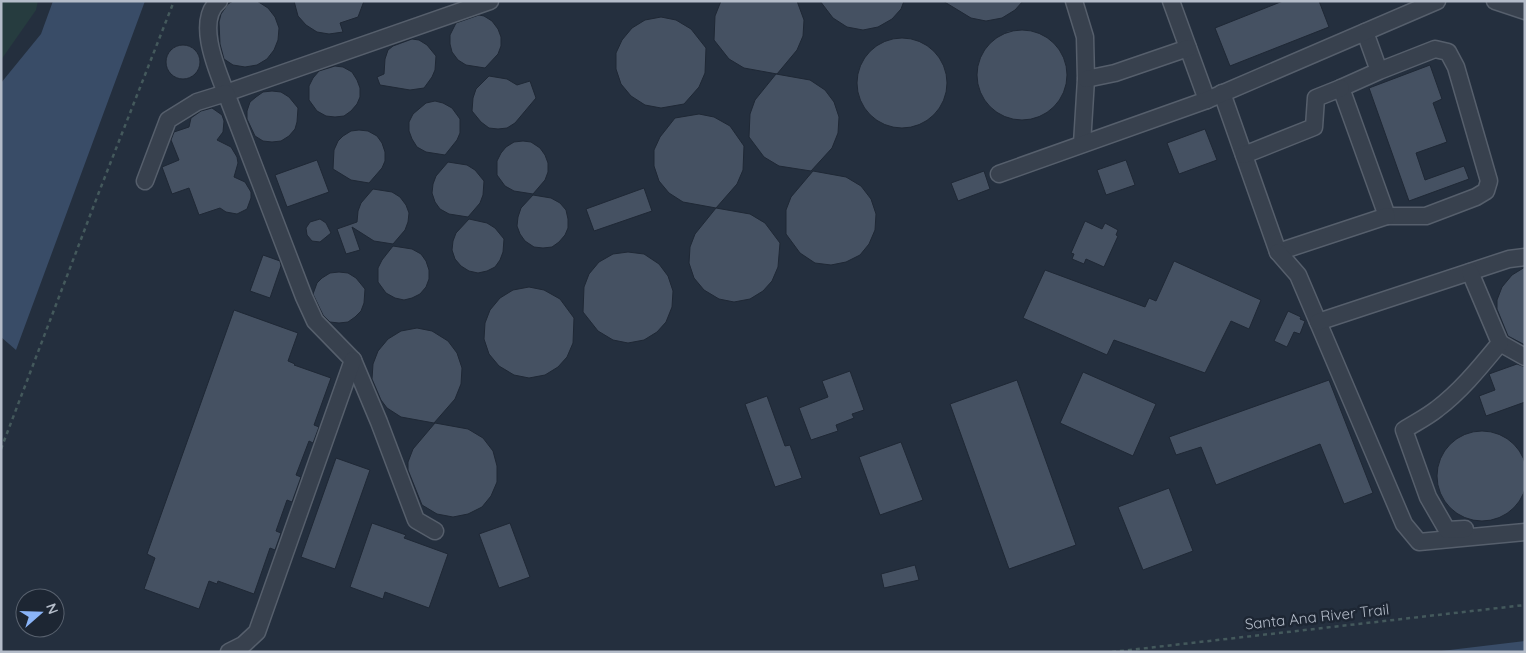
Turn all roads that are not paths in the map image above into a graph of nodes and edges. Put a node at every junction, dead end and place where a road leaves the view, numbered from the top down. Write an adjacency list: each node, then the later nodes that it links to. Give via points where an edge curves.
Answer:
1 (219, 1): 13 (lane, via 208,19 211,55)
2 (490, 1): 13 (lane)
3 (1074, 1): 11 (lane, via 1085,37)
4 (1171, 1): 9 (lane)
5 (1438, 1): 8 (lane)
6 (1495, 1): 7 (lane)
7 (1525, 11)
8 (1365, 32): 10 (lane); 14 (lane)
9 (1188, 48): 11 (lane, via 1115,73); 14 (lane)
10 (1379, 71): 12 (lane); 19 (lane, via 1435,49 1448,52 1456,67 1489,181 1486,191 1476,198 1426,216)
11 (1086, 79): 15 (lane)
12 (1341, 88): 16 (lane, via 1316,98 1314,127); 19 (lane)
13 (226, 93): 18 (lane, via 197,102 168,120); 26 (lane, via 315,321)
14 (1214, 96): 15 (lane); 16 (lane)
15 (1082, 144): 17 (lane)
16 (1244, 155): 20 (lane)
17 (999, 174)
18 (145, 181)
19 (1387, 216): 20 (lane)
20 (1278, 252): 23 (lane, via 1298,274)
21 (1525, 257): 22 (lane)
22 (1470, 272): 23 (lane); 24 (lane)
23 (1318, 322): 29 (lane, via 1404,524 1419,542)
24 (1500, 343): 25 (lane); 27 (lane, via 1437,410 1404,430 1428,497 1447,530)
25 (1525, 357)
26 (353, 360): 28 (lane, via 416,520); 30 (lane, via 257,632)
27 (1525, 524)
28 (435, 531)
29 (1525, 532)
30 (240, 650)

